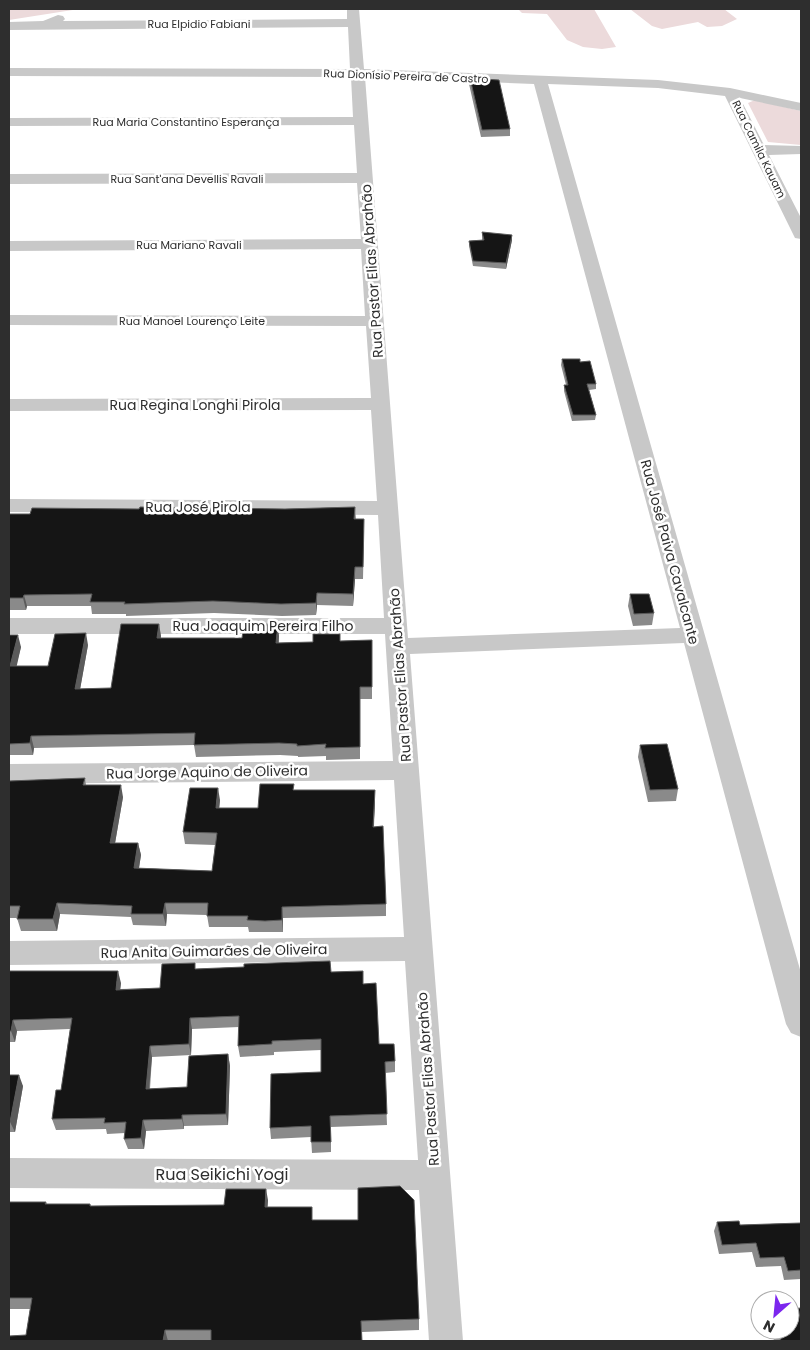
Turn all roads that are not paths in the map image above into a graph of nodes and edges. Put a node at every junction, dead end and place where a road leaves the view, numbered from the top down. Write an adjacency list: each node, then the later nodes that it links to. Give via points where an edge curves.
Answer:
1 (84, 12): 3 (street)
2 (354, 16): 3 (street, Rua Elpidio Fabiani); 6 (street, Rua Pastor Elias Abrahão)
3 (44, 25): 4 (street)
4 (10, 28)
5 (9, 72): 6 (street, Rua Dionísio Pereira de Castro)
6 (358, 73): 7 (street, Rua Dionísio Pereira de Castro); 10 (street, Rua Pastor Elias Abrahão)
7 (540, 80): 8 (street, Rua Dionísio Pereira de Castro, via 658,84); 27 (street, Rua José Paiva Cavalcante)
8 (730, 92): 9 (street, Rua Dionísio Pereira de Castro); 12 (street, Rua Camila Kauam)
9 (801, 107)
10 (362, 121): 11 (street, Rua Maria Constantino Esperança); 14 (street, Rua Pastor Elias Abrahão)
11 (9, 122)
12 (759, 150): 13 (street); 16 (street, Rua Camila Kauam)
13 (801, 150)
14 (365, 178): 15 (street, Rua Sant'ana Devellis Ravali); 18 (street, Rua Pastor Elias Abrahão)
15 (9, 179)
16 (795, 211): 17 (street, Rua Camila Kauam)
17 (801, 234)
18 (370, 244): 19 (street, Rua Mariano Ravali); 21 (street, Rua Pastor Elias Abrahão)
19 (9, 246)
20 (9, 320): 21 (street, Rua Manoel Lourenço Leite)
21 (375, 321): 22 (street, Rua Pastor Elias Abrahão)
22 (381, 404): 23 (street, Rua Regina Longhi Pirola); 25 (street, Rua Pastor Elias Abrahão)
23 (9, 405)
24 (9, 506): 25 (street, Rua José Pirola)
25 (388, 508): 28 (street, Rua Pastor Elias Abrahão)
26 (9, 626): 28 (street, Rua Joaquim Pereira Filho)
27 (693, 635): 28 (street, Rua Joaquim Pereira Filho); 33 (street, Rua José Paiva Cavalcante)
28 (397, 636): 29 (street, Rua Pastor Elias Abrahão)
29 (406, 770): 30 (street, Rua Jorge Aquino de Oliveira); 31 (street, Rua Pastor Elias Abrahão)
30 (9, 774)
31 (419, 949): 32 (street, Rua Anita Guimarães de Oliveira); 35 (street, Rua Pastor Elias Abrahão)
32 (9, 953)
33 (801, 1024)
34 (9, 1173): 35 (street, Rua Seikichi Yogi)
35 (435, 1175): 36 (street, Rua Pastor Elias Abrahão)
36 (446, 1341)

